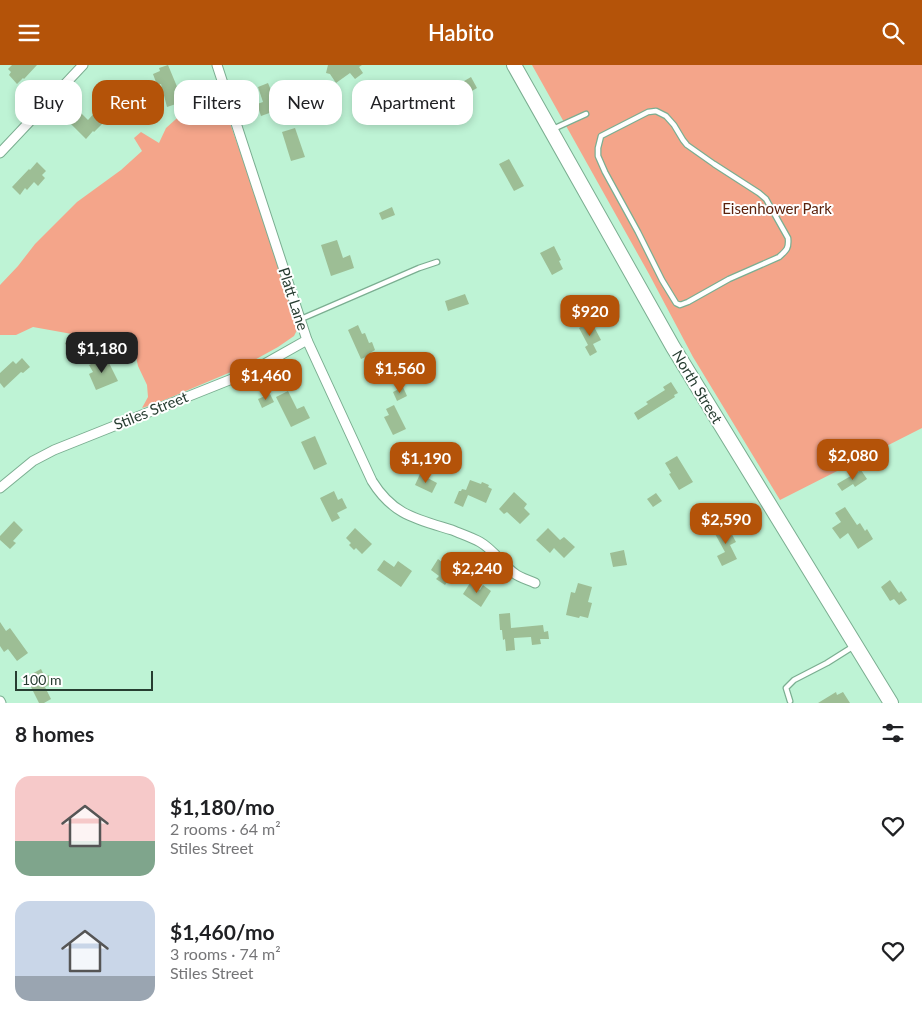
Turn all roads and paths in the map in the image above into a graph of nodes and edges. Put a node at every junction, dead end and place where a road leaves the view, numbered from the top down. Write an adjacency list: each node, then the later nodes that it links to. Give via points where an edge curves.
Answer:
1 (83, 65): 7 (street)
2 (217, 65): 9 (street, Platt Lane)
3 (514, 65): 6 (main road, North Street)
4 (586, 115): 6 (lane)
5 (633, 119): 5 (lane, via 601,135 598,156 676,303 688,302 786,251 788,238 766,199 688,145 666,116 656,111)
6 (551, 131): 13 (main road, North Street, via 672,347)
7 (0, 153)
8 (437, 262): 9 (lane)
9 (299, 320): 10 (street, Platt Lane)
10 (307, 340): 11 (street, Stiles Street, via 252,371 54,450 33,461); 12 (street, Platt Lane, via 372,481 386,500 411,517 476,539 515,574)
11 (0, 489)
12 (535, 583)
13 (856, 645): 14 (lane, via 794,679 786,688); 15 (main road, North Street)
14 (790, 701)
15 (891, 703)

